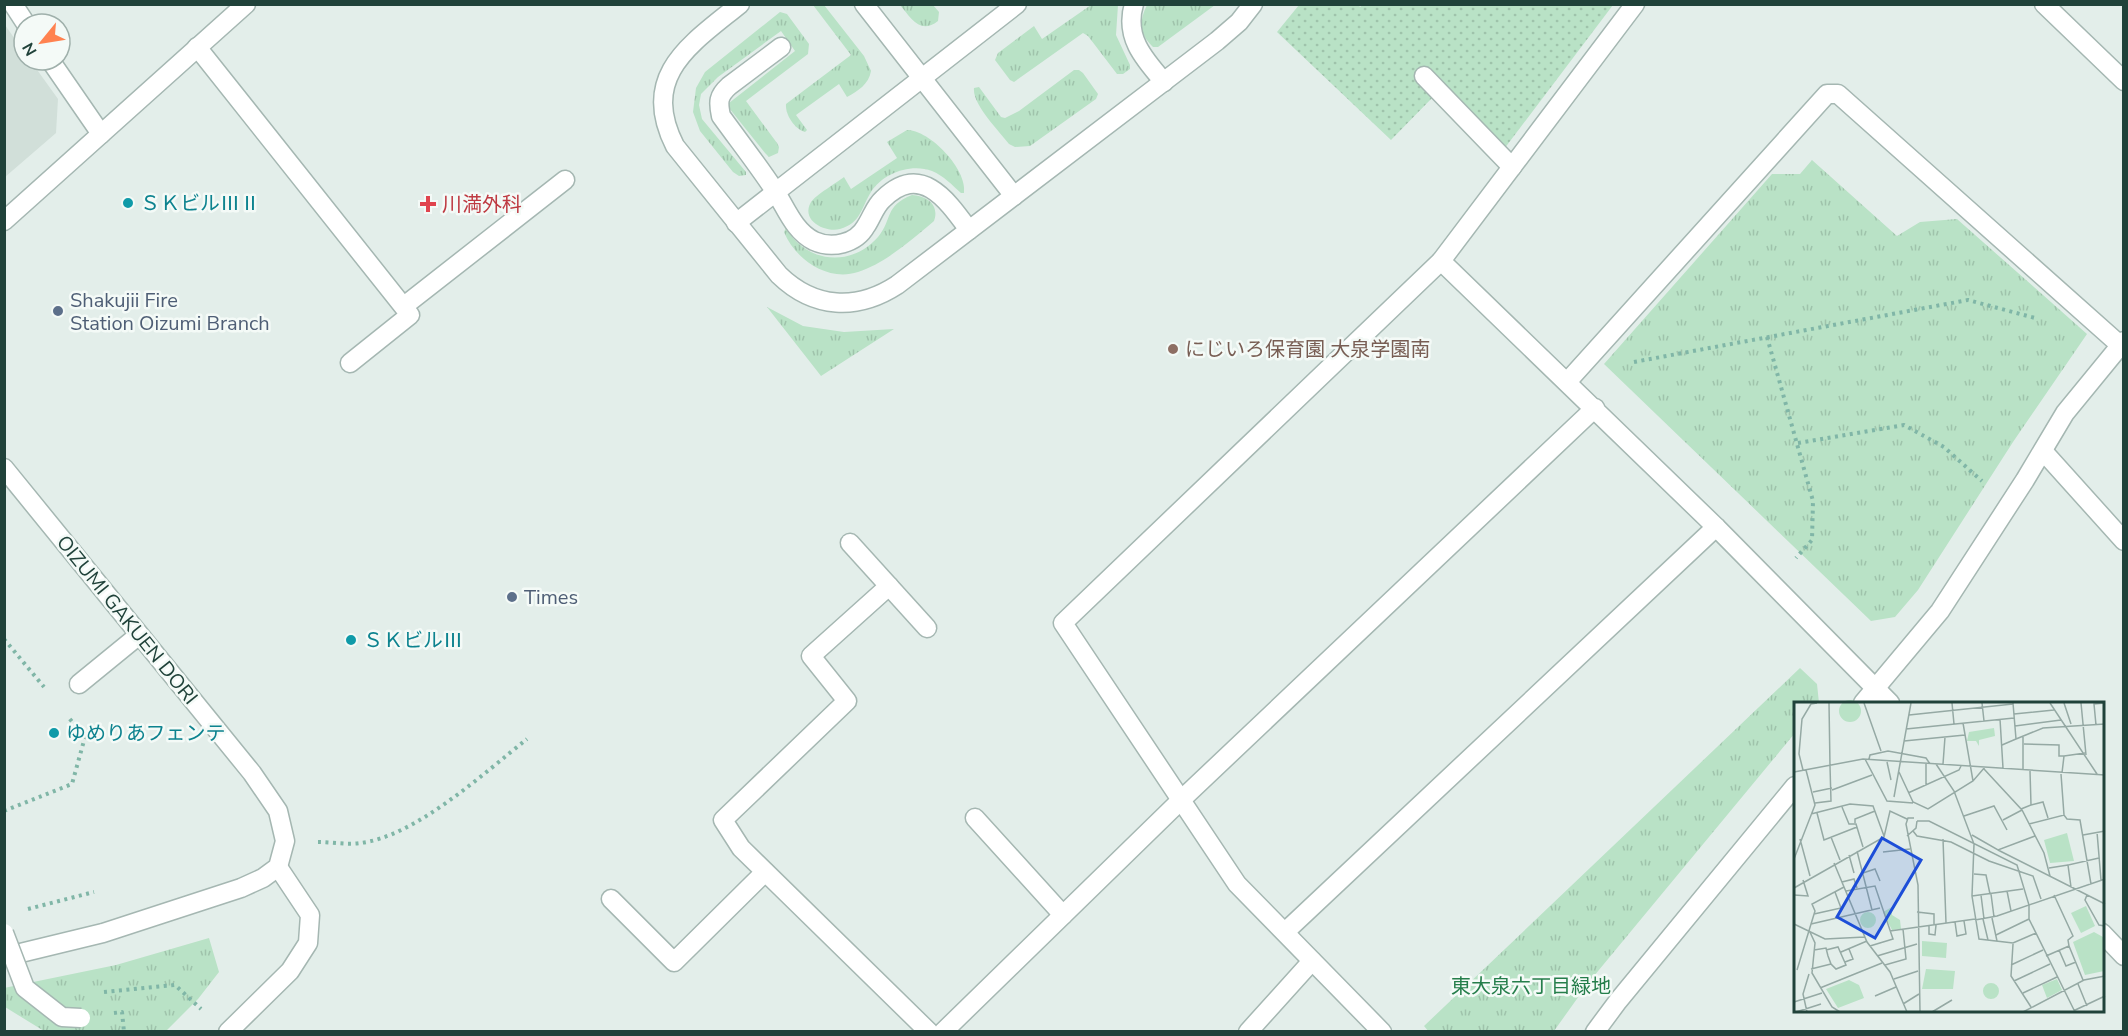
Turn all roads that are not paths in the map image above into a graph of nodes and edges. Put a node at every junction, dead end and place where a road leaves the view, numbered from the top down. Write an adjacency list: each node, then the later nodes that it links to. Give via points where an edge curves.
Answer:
1 (246, 4): 9 (street)
2 (740, 4): 22 (street, via 681,54 664,93 665,123 675,146)
3 (864, 4): 13 (street)
4 (1017, 4): 13 (street)
5 (1134, 4): 14 (street, via 1131,23 1135,42)
6 (1253, 4): 14 (street, via 1231,30)
7 (1635, 4): 17 (street)
8 (2044, 4): 15 (street)
9 (197, 47): 16 (street); 25 (street)
10 (781, 47): 19 (street, via 729,86 718,103 721,116)
11 (58, 72): 16 (street)
12 (1424, 76): 17 (street)
13 (922, 78): 19 (street); 20 (street)
14 (1164, 81): 20 (street)
15 (2124, 81)
16 (101, 134): 21 (street)
17 (1512, 167): 24 (street)
18 (565, 180): 25 (street)
19 (775, 191): 22 (street); 23 (street, via 798,229 822,244 835,245 859,236 882,199 909,184 937,191)
20 (1014, 196): 23 (street)
21 (4, 220)
22 (736, 223): 23 (street, via 787,283 806,295 840,303 885,293)
23 (969, 230)
24 (1441, 261): 28 (street); 43 (street, via 1063,623)
25 (404, 306): 27 (street, via 410,315)
26 (2122, 343): 28 (street, via 1838,94 1827,94); 30 (street, via 2065,413)
27 (350, 363)
28 (1567, 382): 29 (street)
29 (1594, 408): 32 (street); 43 (street)
30 (2043, 451): 33 (street); 39 (street, via 1940,610)
31 (4, 468): 37 (street, OIZUMI GAKUEN DORI)
32 (1716, 528): 39 (street); 49 (street)
33 (2124, 541)
34 (850, 543): 35 (street)
35 (889, 586): 36 (street); 46 (street, via 811,656 847,701 723,820 741,848)
36 (927, 628)
37 (139, 635): 38 (street); 45 (street, OIZUMI GAKUEN DORI, via 278,811 285,841)
38 (79, 684)
39 (1876, 687): 40 (street); 41 (street)
40 (1864, 702)
41 (1889, 702)
42 (1794, 787): 61 (street)
43 (1181, 800): 48 (street); 49 (street, via 1237,884)
44 (975, 818): 48 (street)
45 (278, 867): 53 (street, via 263,878 217,897 103,933); 56 (street, via 310,915 308,944 290,971)
46 (765, 872): 47 (street, via 674,962); 57 (street)
47 (611, 899)
48 (1063, 915): 58 (street)
49 (1285, 932): 54 (street)
50 (4, 933): 55 (street, bridge, via 25,988 62,1017)
51 (2104, 934): 52 (street)
52 (2124, 956)
53 (4, 957)
54 (1312, 961): 59 (street); 60 (street)
55 (81, 1018)
56 (228, 1032)
57 (929, 1032)
58 (943, 1032)
59 (1248, 1032)
60 (1382, 1032)
61 (1595, 1032)

